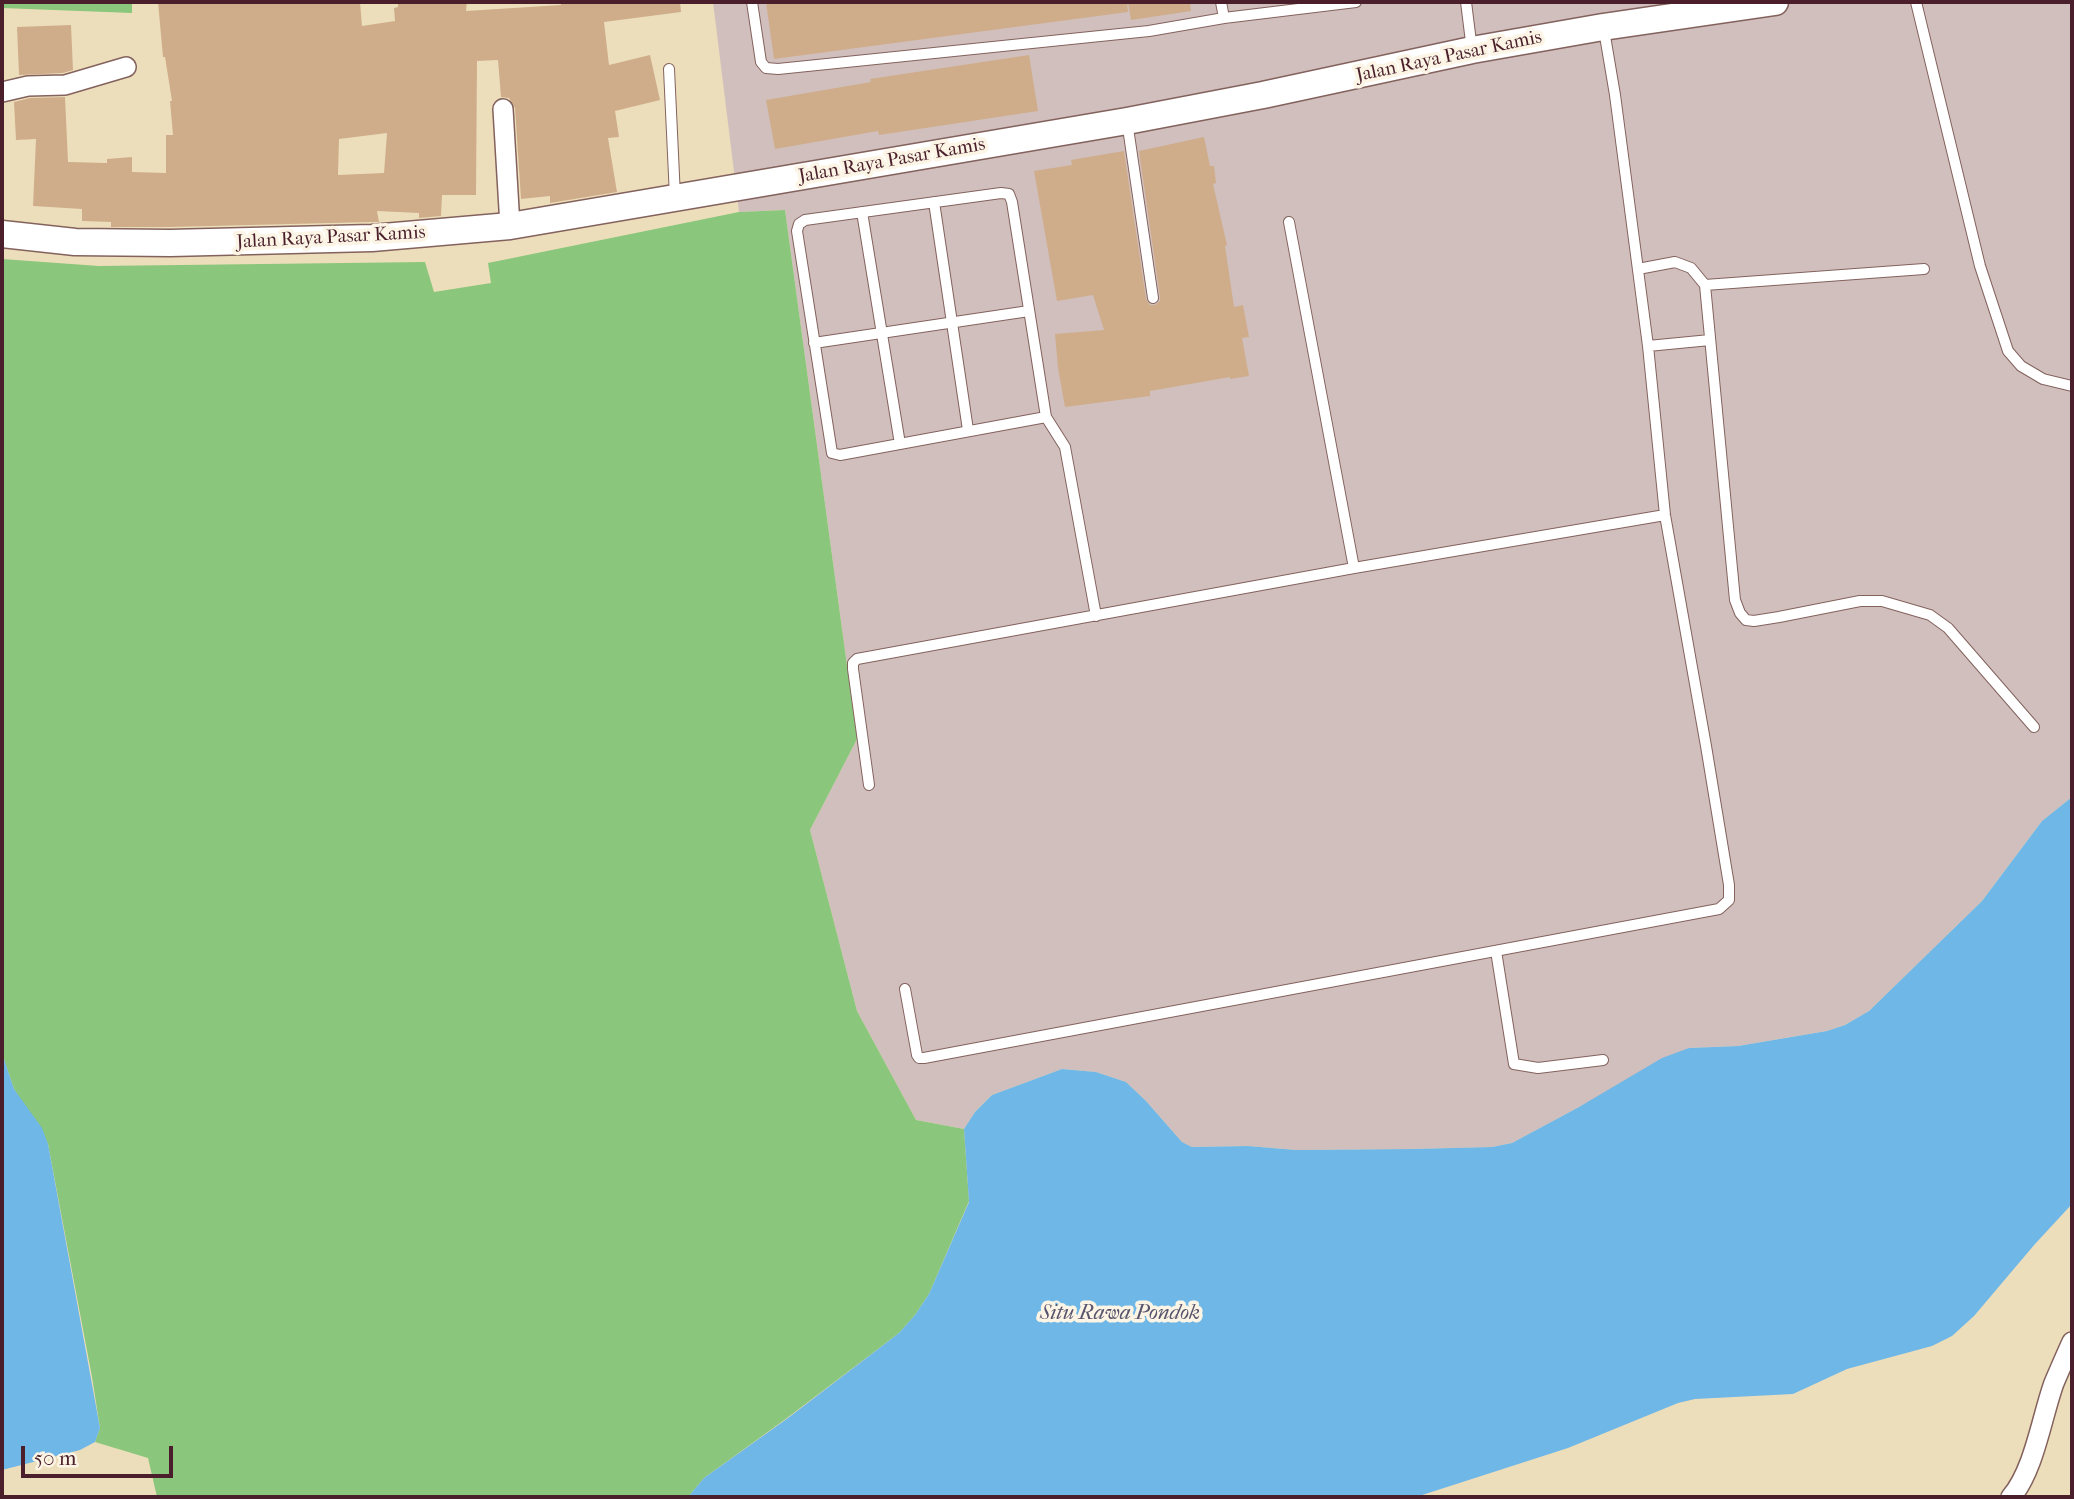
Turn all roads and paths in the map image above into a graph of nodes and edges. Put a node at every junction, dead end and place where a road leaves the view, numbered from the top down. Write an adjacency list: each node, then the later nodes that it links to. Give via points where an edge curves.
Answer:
1 (752, 2): 8 (lane, via 761,62 766,68 778,69 1149,31)
2 (1221, 2): 8 (lane)
3 (1356, 2): 8 (lane)
4 (1466, 2): 10 (lane)
5 (1775, 2): 7 (main road, Jalan Raya Pasar Kamis)
6 (1916, 2): 32 (lane, via 1980,266 2008,351 2021,366 2043,379)
7 (1687, 8): 9 (main road, Jalan Raya Pasar Kamis)
8 (1224, 18)
9 (1603, 27): 10 (main road, Jalan Raya Pasar Kamis); 22 (lane)
10 (1472, 50): 15 (main road, Jalan Raya Pasar Kamis)
11 (126, 67): 13 (street, via 65,85)
12 (669, 69): 16 (lane)
13 (2, 92)
14 (503, 108): 20 (street)
15 (1127, 121): 16 (main road, Jalan Raya Pasar Kamis); 25 (lane)
16 (675, 198): 20 (main road, Jalan Raya Pasar Kamis)
17 (934, 202): 18 (lane); 26 (lane, via 1009,194); 27 (lane)
18 (862, 212): 28 (lane); 30 (lane, via 799,224)
19 (1289, 222): 37 (lane)
20 (510, 226): 21 (main road, Jalan Raya Pasar Kamis, via 372,238 183,243 75,242)
21 (2, 234)
22 (1638, 269): 24 (lane, via 1675,262 1691,268); 31 (lane)
23 (1924, 269): 24 (lane)
24 (1705, 285): 29 (lane)
25 (1153, 298)
26 (1028, 311): 27 (lane); 33 (lane)
27 (951, 322): 28 (lane); 34 (lane)
28 (881, 332): 30 (lane); 35 (lane)
29 (1710, 340): 31 (lane); 39 (lane, via 1735,600 1740,613 1754,621 1882,601 1930,615 1948,628)
30 (814, 343): 35 (lane, via 832,453)
31 (1648, 346): 36 (lane)
32 (2072, 386)
33 (1046, 417): 34 (lane); 38 (lane, via 1065,447)
34 (968, 430): 35 (lane)
35 (900, 444)
36 (1665, 514): 37 (lane); 41 (lane, via 1729,900 1719,909)
37 (1354, 568): 38 (lane)
38 (1096, 616): 40 (lane, via 857,659 853,669)
39 (2034, 727)
40 (869, 785)
41 (1496, 951): 42 (lane, via 924,1058 917,1055); 43 (lane, via 1514,1064 1538,1068)
42 (905, 989)
43 (1603, 1060)
44 (2072, 1342): 45 (street)
45 (2015, 1496)

